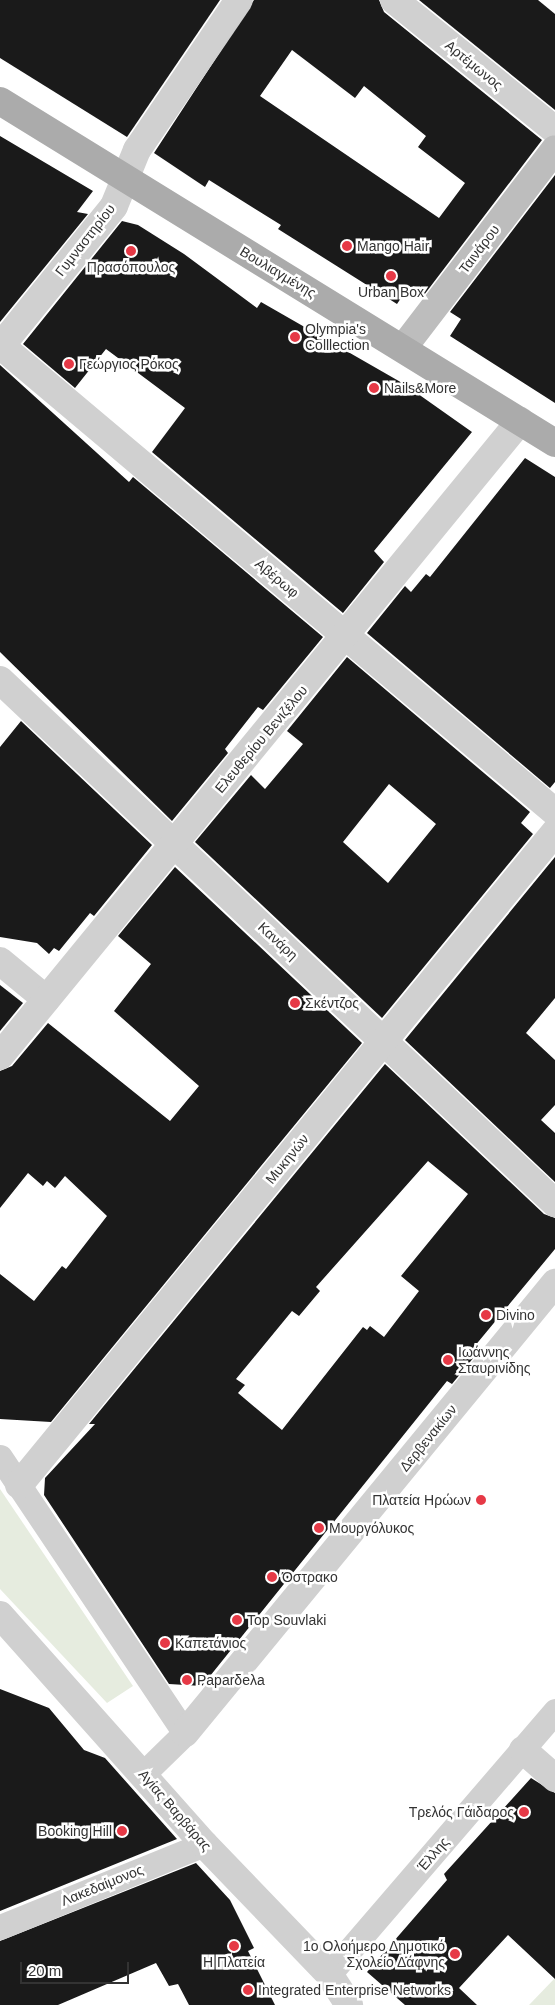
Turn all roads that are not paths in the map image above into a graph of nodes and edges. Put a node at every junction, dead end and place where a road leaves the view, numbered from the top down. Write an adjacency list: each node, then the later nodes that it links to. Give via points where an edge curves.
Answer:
1 (239, 0): 6 (street, Γυμναστηρίου, via 136,150)
2 (394, 0): 4 (street, Αρτέμωνος)
3 (0, 101): 6 (main road, Βουλιαγμένης)
4 (555, 130)
5 (555, 149): 8 (main road, Ταινάρου)
6 (125, 178): 7 (street, Γυμναστηρίου, via 114,206); 8 (main road, Βουλιαγμένης)
7 (0, 346): 11 (street, Αβέρωφ)
8 (404, 348): 9 (main road, Βουλιαγμένης)
9 (520, 421): 10 (main road, Βουλιαγμένης); 11 (street, Ελευθερίου Βενιζέλου)
10 (555, 443)
11 (346, 636): 13 (street, Αβέρωφ); 15 (street, Ελευθερίου Βενιζέλου)
12 (0, 680): 15 (street, Κανάρη)
13 (555, 812)
14 (555, 832): 18 (street, Μυκηνών)
15 (174, 844): 17 (street, Ελευθερίου Βενιζέλου); 18 (street, Κανάρη)
16 (0, 961): 17 (street)
17 (46, 999): 19 (street, Ελευθερίου Βενιζέλου)
18 (384, 1042): 20 (street, Κανάρη); 23 (street, Μυκηνών)
19 (0, 1056)
20 (555, 1203)
21 (555, 1283): 26 (street, Δερβενακίων)
22 (0, 1457): 23 (street)
23 (19, 1485): 26 (street)
24 (0, 1615): 28 (street, Αγίας Βαρβάρας)
25 (555, 1711): 27 (street, Έλλης)
26 (184, 1733): 28 (street, Δερβενακίων)
27 (523, 1750): 29 (street); 32 (street, Έλλης)
28 (143, 1774): 30 (street, Αγίας Βαρβάρας)
29 (555, 1778)
30 (204, 1844): 31 (street, Λακεδαίμονος); 32 (street, Αγίας Βαρβάρας)
31 (0, 1926)
32 (329, 1974): 33 (street, Αγίας Βαρβάρας)
33 (349, 2005)

